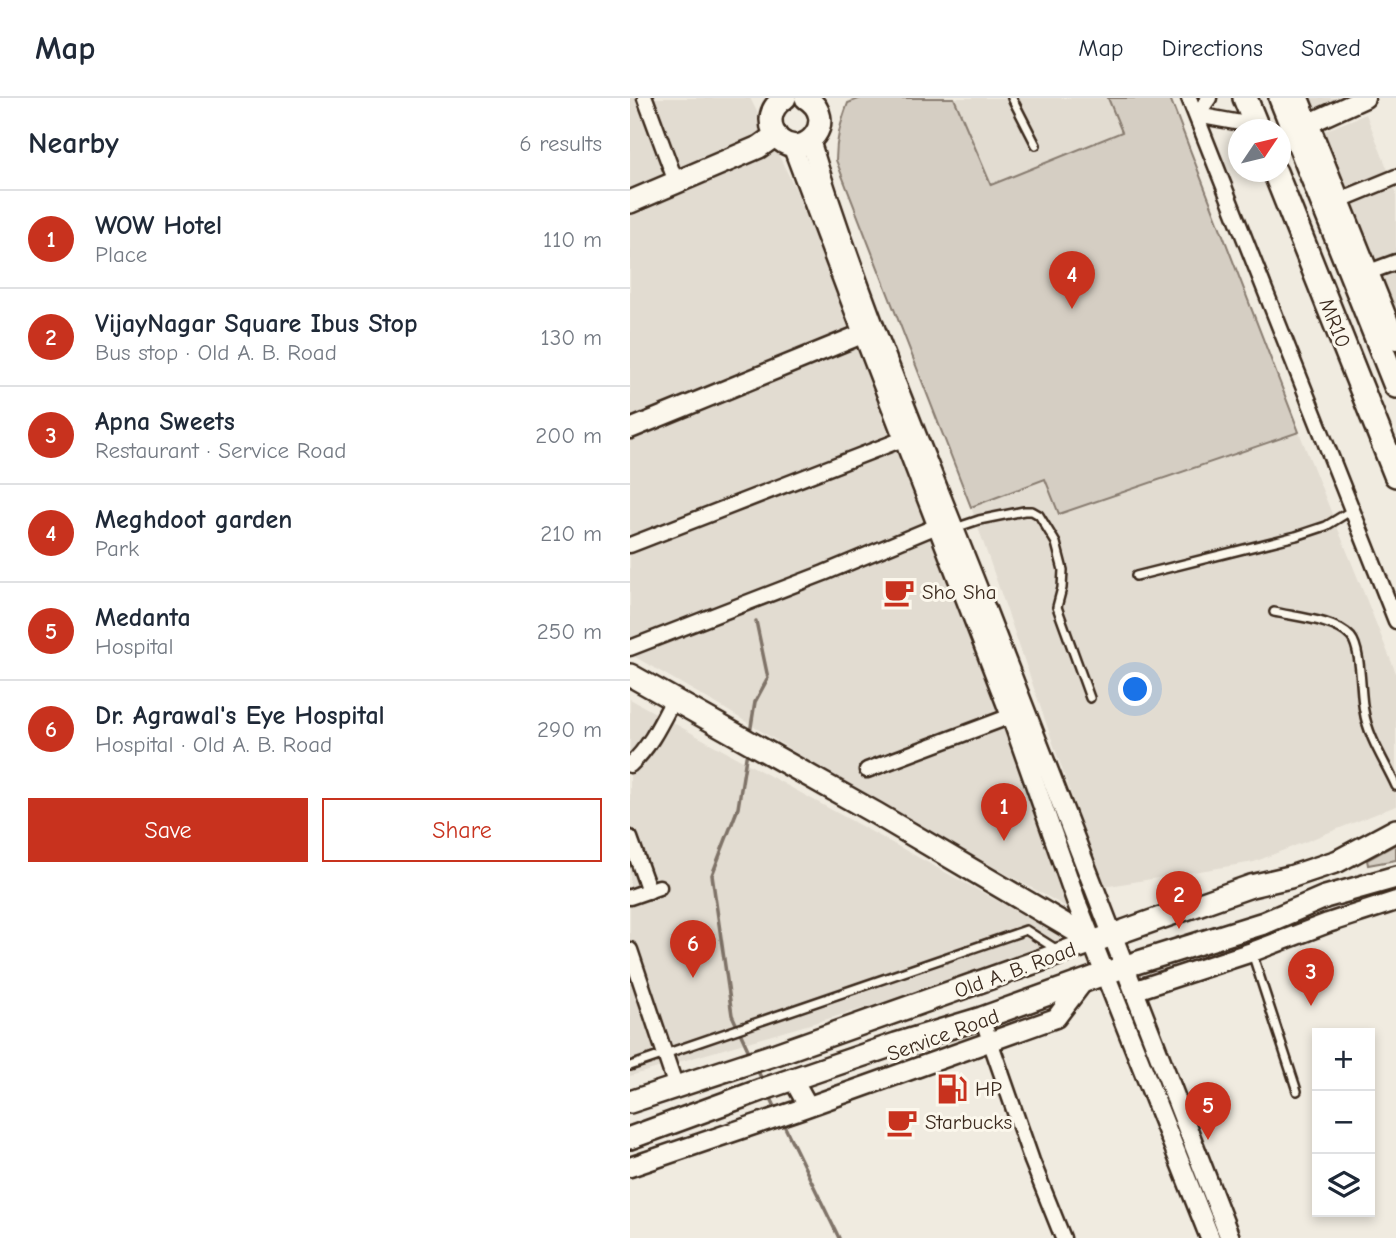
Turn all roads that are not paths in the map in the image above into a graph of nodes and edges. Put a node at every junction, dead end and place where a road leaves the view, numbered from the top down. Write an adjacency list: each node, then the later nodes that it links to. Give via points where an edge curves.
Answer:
1 (645, 98): 18 (street)
2 (1012, 98): 16 (lane)
3 (1189, 98): 11 (street)
4 (1209, 98): 11 (street)
5 (1245, 98): 12 (main road)
6 (1280, 98): 26 (main road, MR10)
7 (1299, 98): 14 (street)
8 (1365, 98): 14 (street)
9 (777, 101): 15 (main road, via 771,122)
10 (819, 103): 15 (main road, via 819,129)
11 (1197, 115): 13 (street); 31 (street)
12 (1253, 119)
13 (1228, 122)
14 (1310, 123): 20 (street)
15 (793, 140): 18 (main road, via 760,147); 24 (street)
16 (1036, 145)
17 (1396, 177): 20 (street)
18 (676, 182): 21 (main road)
19 (1279, 182): 30 (main road, MR10)
20 (1340, 200): 23 (street)
21 (630, 202)
22 (1396, 262): 23 (street)
23 (1369, 272): 25 (street)
24 (867, 326): 27 (street); 28 (street); 29 (street); 32 (street)
25 (1396, 340)
26 (1396, 386)
27 (630, 418)
28 (630, 429)
29 (903, 439): 32 (street); 33 (street)
30 (1396, 475)
31 (1352, 510): 34 (lane, via 1297,536); 36 (street)
32 (946, 527): 37 (street); 39 (lane, via 1024,511 1039,514 1056,543 1063,570 1057,607); 41 (street); 50 (street)
33 (630, 545)
34 (1136, 576)
35 (1275, 612): 44 (lane, via 1330,624 1351,636 1357,646 1367,725)
36 (1396, 621)
37 (630, 648)
38 (630, 675): 40 (main road)
39 (1090, 698)
40 (673, 700): 42 (street, via 655,734); 51 (main road)
41 (1011, 716): 43 (street); 51 (street)
42 (630, 765)
43 (867, 770)
44 (1396, 786)
45 (1396, 830): 50 (main road, Old A. B. Road, via 1338,861 1251,886)
46 (630, 838): 48 (street, via 654,889)
47 (1396, 877): 55 (main road, Old A. B. Road)
48 (630, 897)
49 (1396, 901): 53 (street)
50 (1114, 935): 51 (main road, Old A. B. Road); 55 (street)
51 (1093, 941): 54 (main road, Old A. B. Road); 56 (street)
52 (630, 950): 61 (street)
53 (1252, 952): 58 (street); 65 (lane)
54 (1062, 953): 61 (lane, via 1026,930); 64 (main road, Old A. B. Road)
55 (1126, 966): 56 (main road, Old A. B. Road); 58 (street)
56 (1105, 973): 57 (main road, Old A. B. Road); 71 (street)
57 (1084, 981): 59 (main road, Old A. B. Road); 60 (street, Service Road, via 1056,1018)
58 (1136, 990): 72 (street)
59 (982, 1017): 60 (street); 63 (main road, Old A. B. Road)
60 (989, 1042): 67 (street, Service Road); 70 (street)
61 (665, 1054): 62 (lane); 64 (street)
62 (630, 1066)
63 (790, 1080): 67 (street); 68 (main road, Old A. B. Road)
64 (676, 1087): 66 (main road, Old A. B. Road)
65 (1297, 1091)
66 (630, 1102)
67 (804, 1108): 69 (street, Service Road)
68 (630, 1138)
69 (630, 1167)
70 (1063, 1238)
71 (1210, 1238)
72 (1230, 1238)

